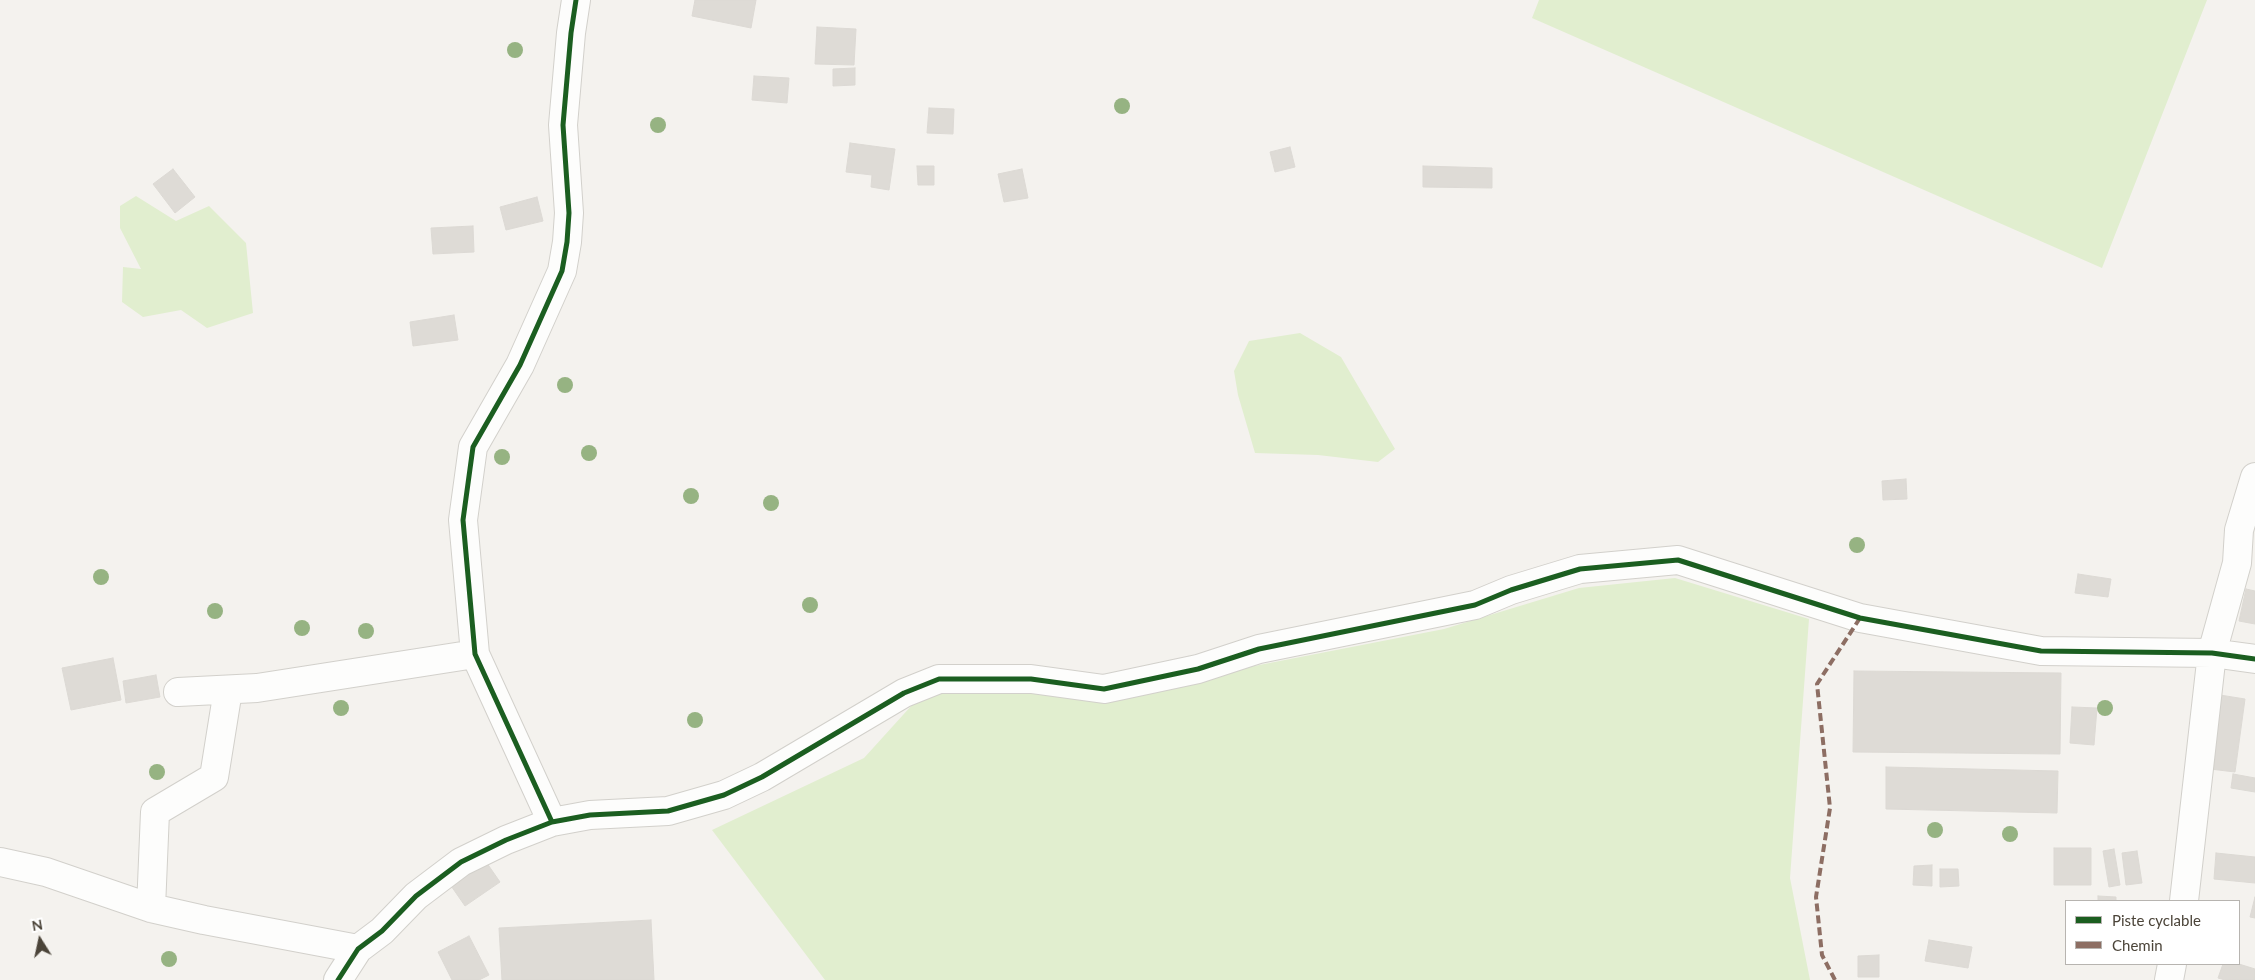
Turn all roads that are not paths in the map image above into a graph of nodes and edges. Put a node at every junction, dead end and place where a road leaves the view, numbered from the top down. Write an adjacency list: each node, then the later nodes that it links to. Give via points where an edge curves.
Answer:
1 (576, 0): 4 (street, via 563,125 569,213 562,271 520,365 473,447 463,520)
2 (2255, 477): 3 (street, via 2239,530 2237,562)
3 (2212, 653): 5 (street); 8 (street, via 2041,651 1860,618 1678,560 1580,569 1511,590 1475,605 1259,649 1198,670 1104,689 1031,679 939,678 904,693 762,777 724,795 668,811 590,815); 10 (street)
4 (475, 654): 6 (street); 8 (street)
5 (2255, 659)
6 (228, 690): 7 (street); 11 (street, via 214,777 155,812)
7 (178, 692)
8 (552, 822): 12 (street, via 461,862 416,896 382,931)
9 (0, 862): 11 (street, via 46,872)
10 (2184, 900)
11 (151, 908): 12 (street)
12 (358, 949): 14 (street)
13 (2172, 965): 15 (street)
14 (338, 980)
15 (2169, 980)

